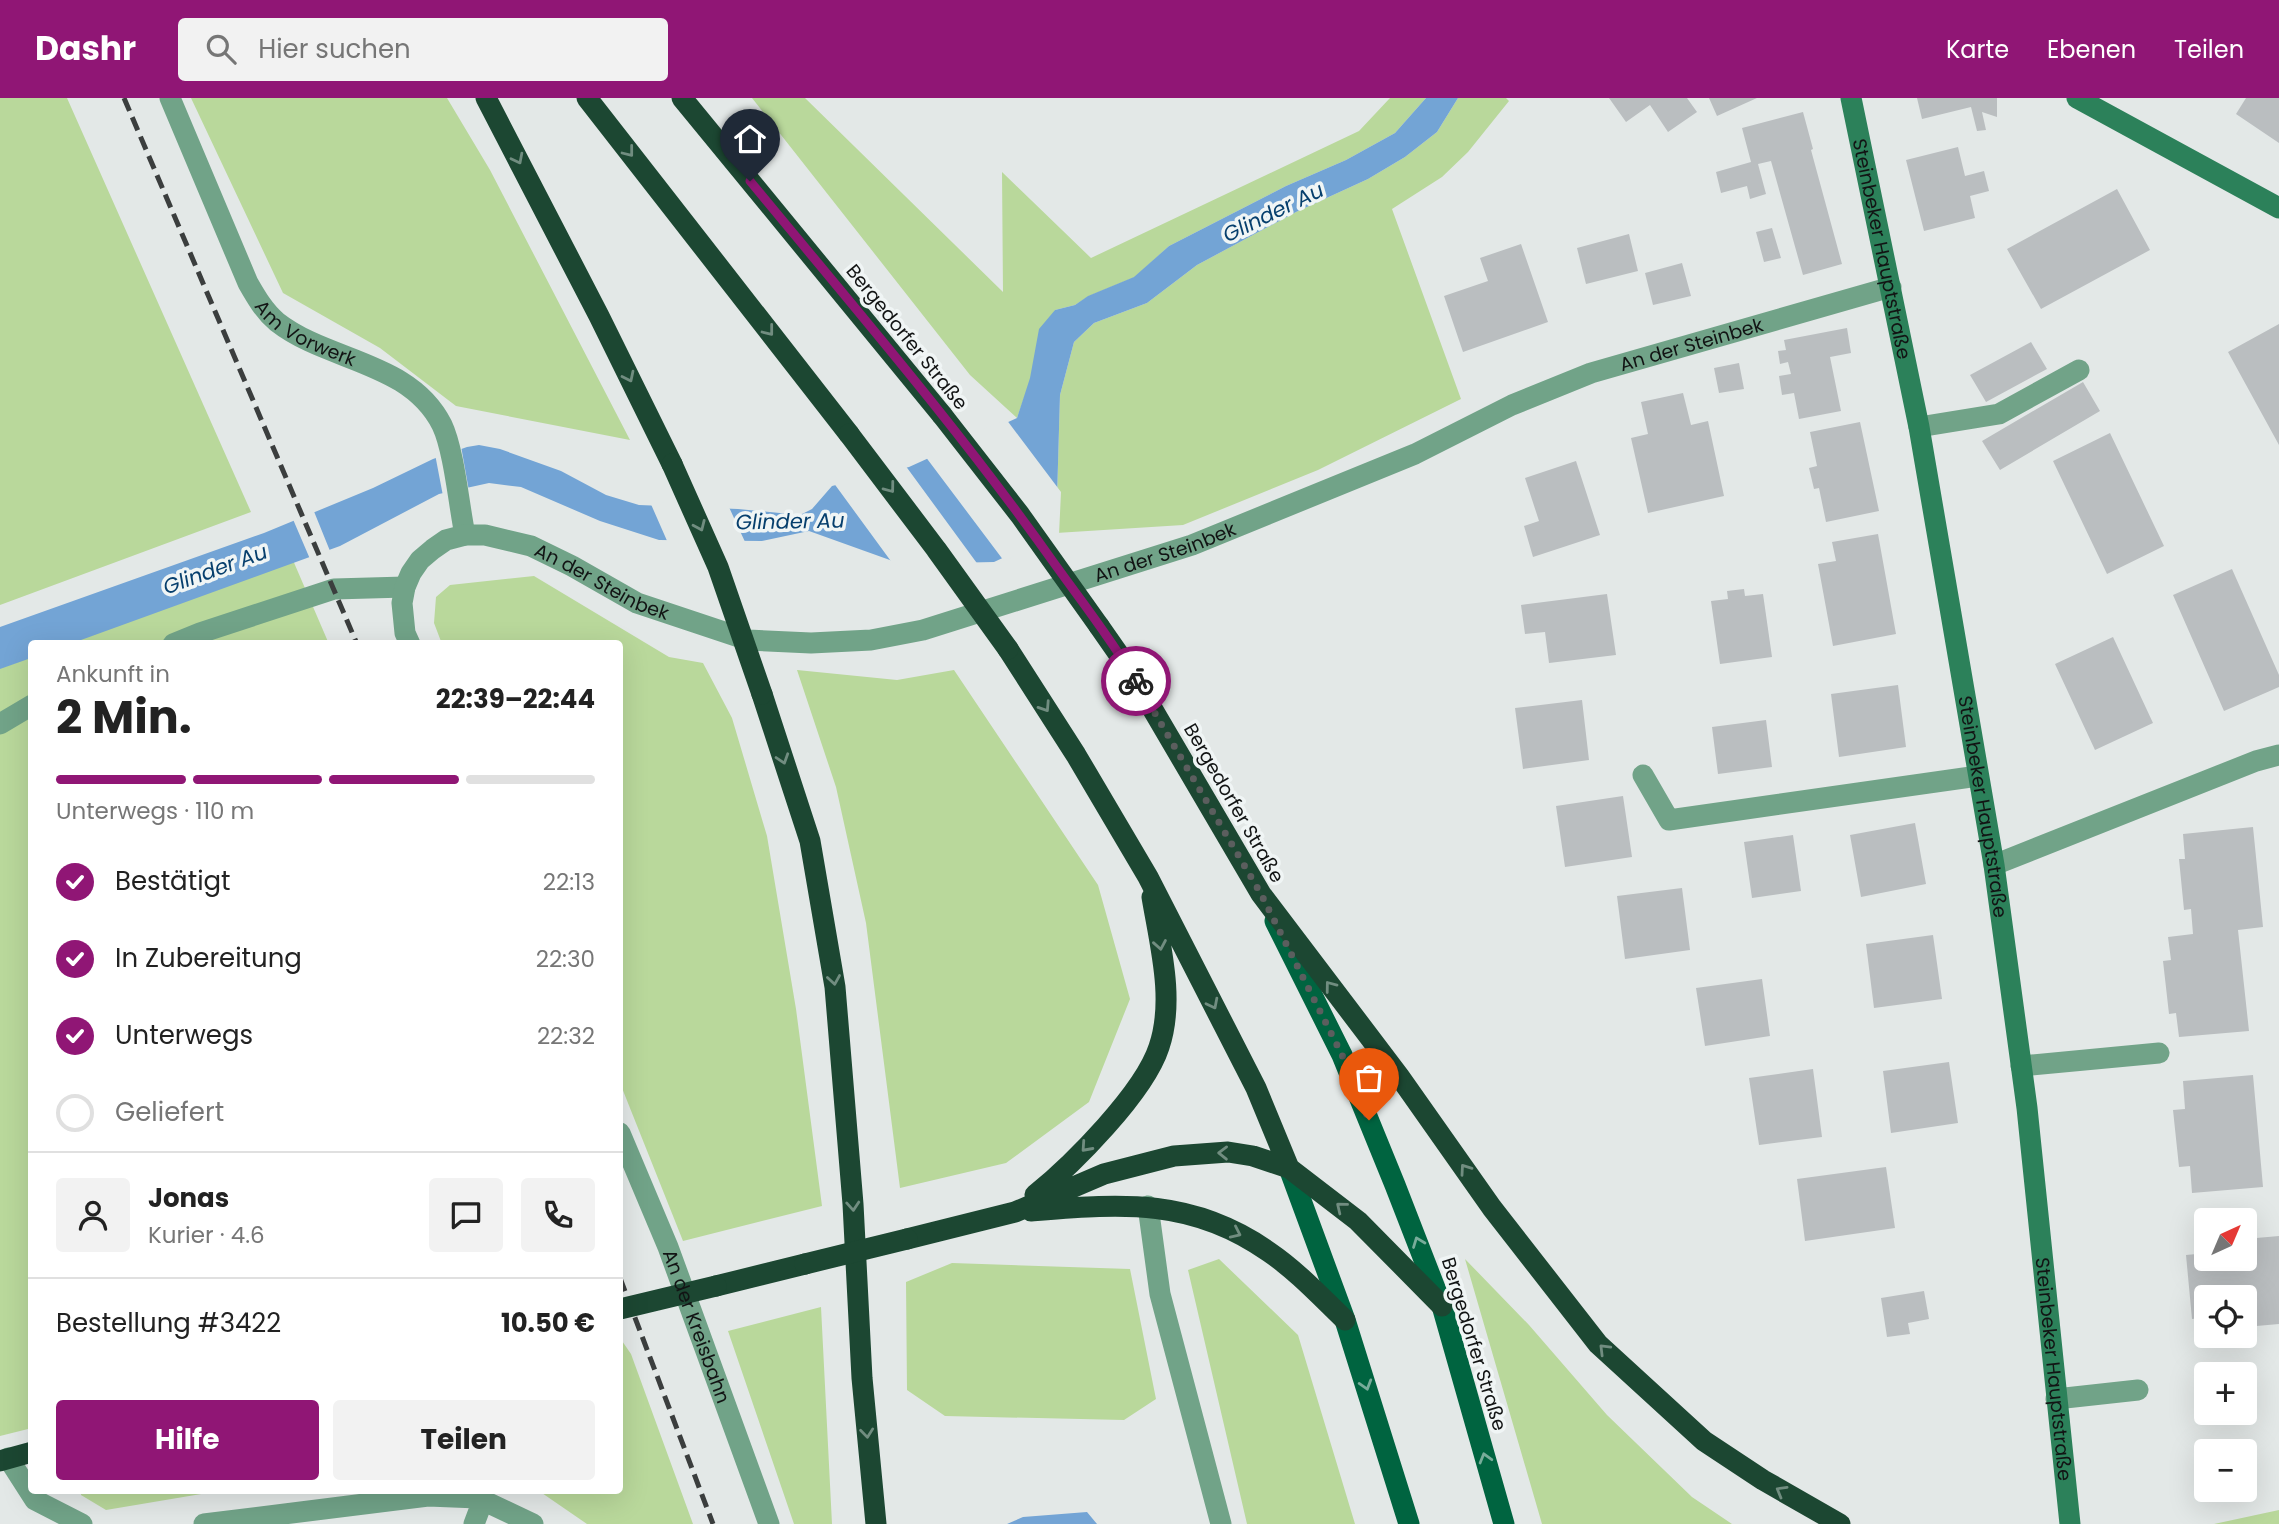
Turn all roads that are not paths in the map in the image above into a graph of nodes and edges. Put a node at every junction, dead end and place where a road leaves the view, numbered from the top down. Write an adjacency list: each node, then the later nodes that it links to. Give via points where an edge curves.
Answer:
1 (170, 98): 11 (street, Am Vorwerk, via 262,307 303,339 408,386 433,409 449,448)
2 (486, 98): 44 (highway, one-way to 44, bridge, via 599,316 718,567 810,841 835,987)
3 (587, 98): 21 (highway, one-way to 21, bridge, via 936,549 1008,649)
4 (682, 98): 22 (highway, Bergedorfer Straße, bridge, via 1020,515 1129,669)
5 (1851, 98): 8 (street, Steinbeker Hauptstraße)
6 (2077, 98): 7 (street)
7 (2279, 208)
8 (1891, 287): 10 (street, Steinbeker Hauptstraße); 11 (street, An der Steinbek, via 1591,373 1513,405 1415,454 1192,545 923,630 871,640 748,640 637,603 531,546)
9 (2079, 370): 10 (street, via 1999,414)
10 (1919, 427): 19 (street, Steinbeker Hauptstraße)
11 (464, 535): 12 (street, via 446,540 420,560)
12 (405, 587): 13 (street, via 334,589); 14 (street, via 402,603)
13 (183, 640)
14 (408, 640)
15 (28, 707): 16 (street)
16 (0, 724)
17 (2279, 755): 20 (street)
18 (1643, 775): 19 (street, via 1669,820)
19 (1978, 776): 20 (street, Steinbeker Hauptstraße)
20 (1994, 865): 24 (street, Steinbeker Hauptstraße)
21 (1148, 877): 26 (highway, one-way to 26, via 1255,1088); 28 (highway, one-way to 28, via 1166,990 1159,1047 1131,1095 1092,1140 1061,1174)
22 (1261, 894): 29 (main road, Bergedorfer Straße, one-way to 22, via 1342,1055); 48 (highway, one-way to 22, via 1704,1441 1598,1344 1500,1219)
23 (2160, 1053): 24 (street)
24 (2021, 1066): 33 (street, Steinbeker Hauptstraße)
25 (623, 1140): 43 (street, An der Kreisbahn, via 668,1247)
26 (1289, 1168): 28 (highway, one-way to 28, via 1228,1152 1174,1156 1104,1174); 29 (highway, one-way to 26, via 1358,1221); 31 (main road)
27 (1148, 1206): 28 (highway); 31 (highway, one-way to 31, via 1196,1216 1241,1234 1271,1253); 45 (street, via 1160,1294)
28 (1015, 1212): 30 (highway, bridge)
29 (1442, 1306): 47 (main road, Bergedorfer Straße, one-way to 29)
30 (623, 1308)
31 (1345, 1320): 46 (main road, one-way to 46)
32 (2138, 1390): 33 (street)
33 (2056, 1399): 49 (street, Steinbeker Hauptstraße)
34 (28, 1453): 35 (highway)
35 (4, 1459): 36 (street)
36 (28, 1491)
37 (30, 1494): 39 (street)
38 (483, 1500): 40 (street, via 428,1496); 41 (street); 42 (street)
39 (82, 1524)
40 (204, 1524)
41 (474, 1524)
42 (533, 1524)
43 (769, 1524)
44 (876, 1524)
45 (1221, 1524)
46 (1409, 1524)
47 (1504, 1524)
48 (1840, 1524)
49 (2070, 1524)

